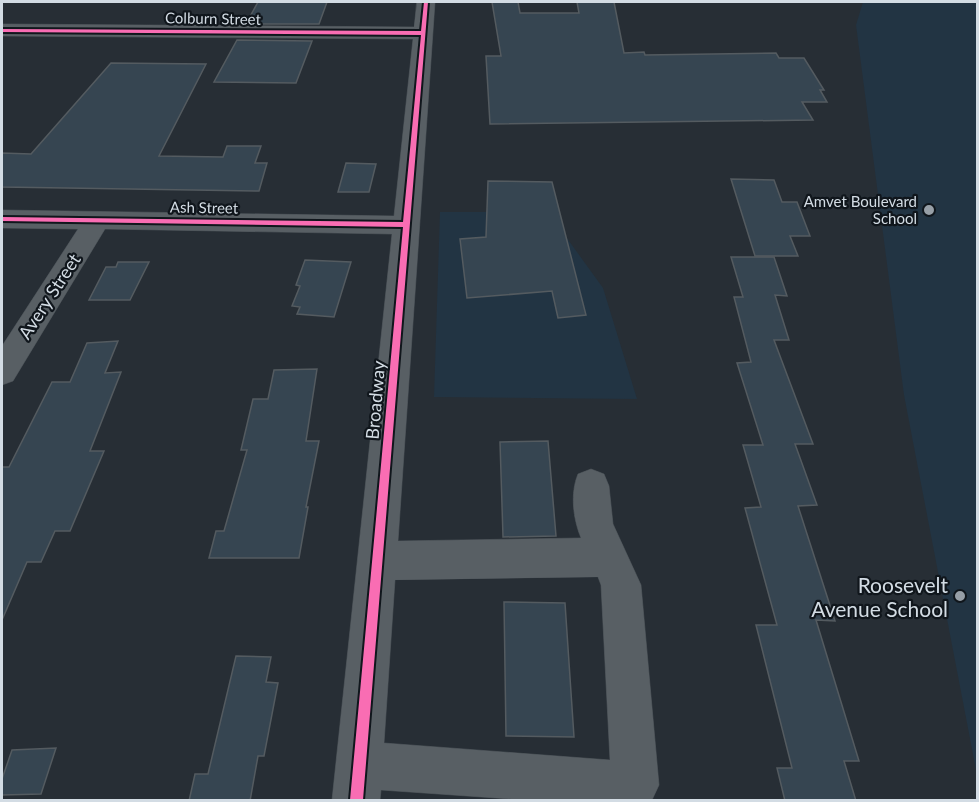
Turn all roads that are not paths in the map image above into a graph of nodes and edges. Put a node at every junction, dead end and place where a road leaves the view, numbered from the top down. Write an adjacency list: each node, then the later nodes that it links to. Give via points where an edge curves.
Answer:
1 (425, 17): 2 (street, Colburn Street); 5 (street, Broadway)
2 (2, 30)
3 (2, 219): 4 (street, Ash Street)
4 (98, 221): 5 (street, Ash Street); 6 (street, Avery Street)
5 (407, 225): 9 (street, Broadway)
6 (2, 372)
7 (591, 486): 8 (street, via 595,527)
8 (610, 557): 9 (street); 11 (street, via 621,585)
9 (378, 561): 10 (street, Broadway)
10 (357, 783): 11 (street)
11 (635, 793)

